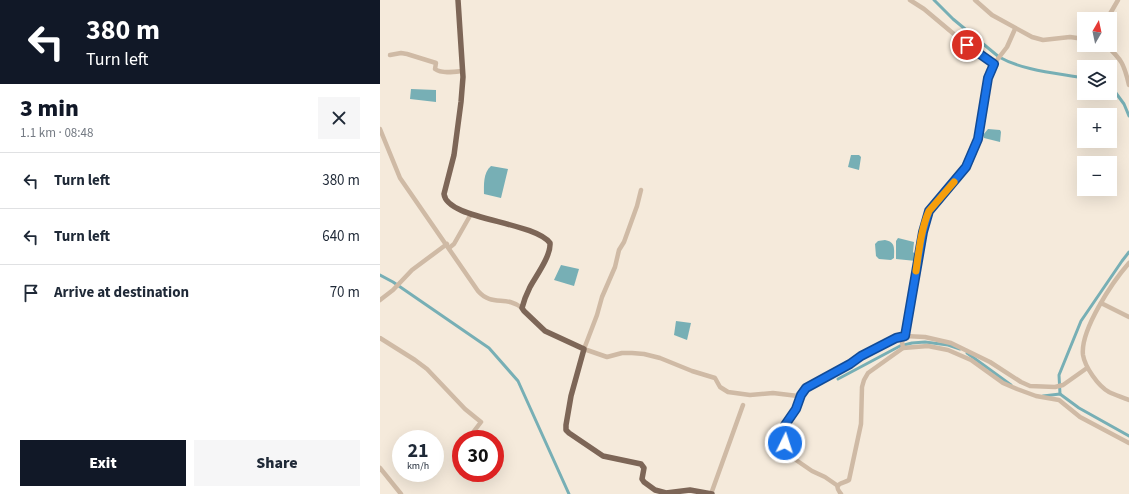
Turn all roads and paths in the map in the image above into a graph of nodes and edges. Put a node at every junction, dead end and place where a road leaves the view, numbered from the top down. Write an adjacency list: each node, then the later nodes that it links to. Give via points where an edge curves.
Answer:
1 (458, 0): 12 (main road)
2 (910, 0): 10 (street)
3 (975, 0): 6 (street, via 992,15)
4 (1118, 0): 5 (street)
5 (1111, 12)
6 (1015, 29): 7 (street, via 1043,40); 10 (street, via 1007,47)
7 (1077, 38)
8 (1114, 52): 11 (street)
9 (390, 55): 12 (street, via 401,53 436,63 435,69 438,71)
10 (994, 64): 23 (street, via 988,78 978,139 966,167 927,215)
11 (1127, 70): 13 (street)
12 (462, 71): 16 (main road, via 457,136 444,194 448,202)
13 (1129, 85)
14 (380, 129): 17 (street, via 400,178)
15 (641, 190): 26 (street)
16 (471, 214): 17 (street, via 454,244); 21 (main road, via 533,232 550,243 547,257)
17 (448, 246): 19 (street, via 412,270); 21 (street, via 483,297 507,301)
18 (1129, 263): 20 (street)
19 (380, 300)
20 (1101, 303): 22 (street); 27 (street, via 1085,337 1083,354)
21 (522, 308): 26 (main road, via 545,331)
22 (1129, 317)
23 (905, 336): 25 (street); 27 (street, via 925,337 951,343 1030,386 1063,385); 28 (street, via 861,356 806,388)
24 (380, 338): 31 (street, via 427,369 481,422)
25 (903, 345): 32 (street, via 948,350 971,360 1003,383 1036,396 1059,400 1080,417); 34 (street, via 868,373 864,380 861,424 850,480)
26 (584, 349): 28 (street, via 607,357 632,352 660,358 715,378 720,387 728,392 750,395); 36 (main road, via 571,396 566,426 569,434 603,456 641,464 644,468 644,482 655,490 666,493 690,490)
27 (1087, 368): 29 (street, via 1107,391)
28 (801, 395): 34 (street, via 796,409 785,425 785,443 796,460)
29 (1129, 400)
30 (743, 405): 36 (street)
31 (475, 430)
32 (1129, 443)
33 (380, 468): 35 (street)
34 (838, 486): 37 (street)
35 (401, 494)
36 (711, 494)
37 (840, 494)

